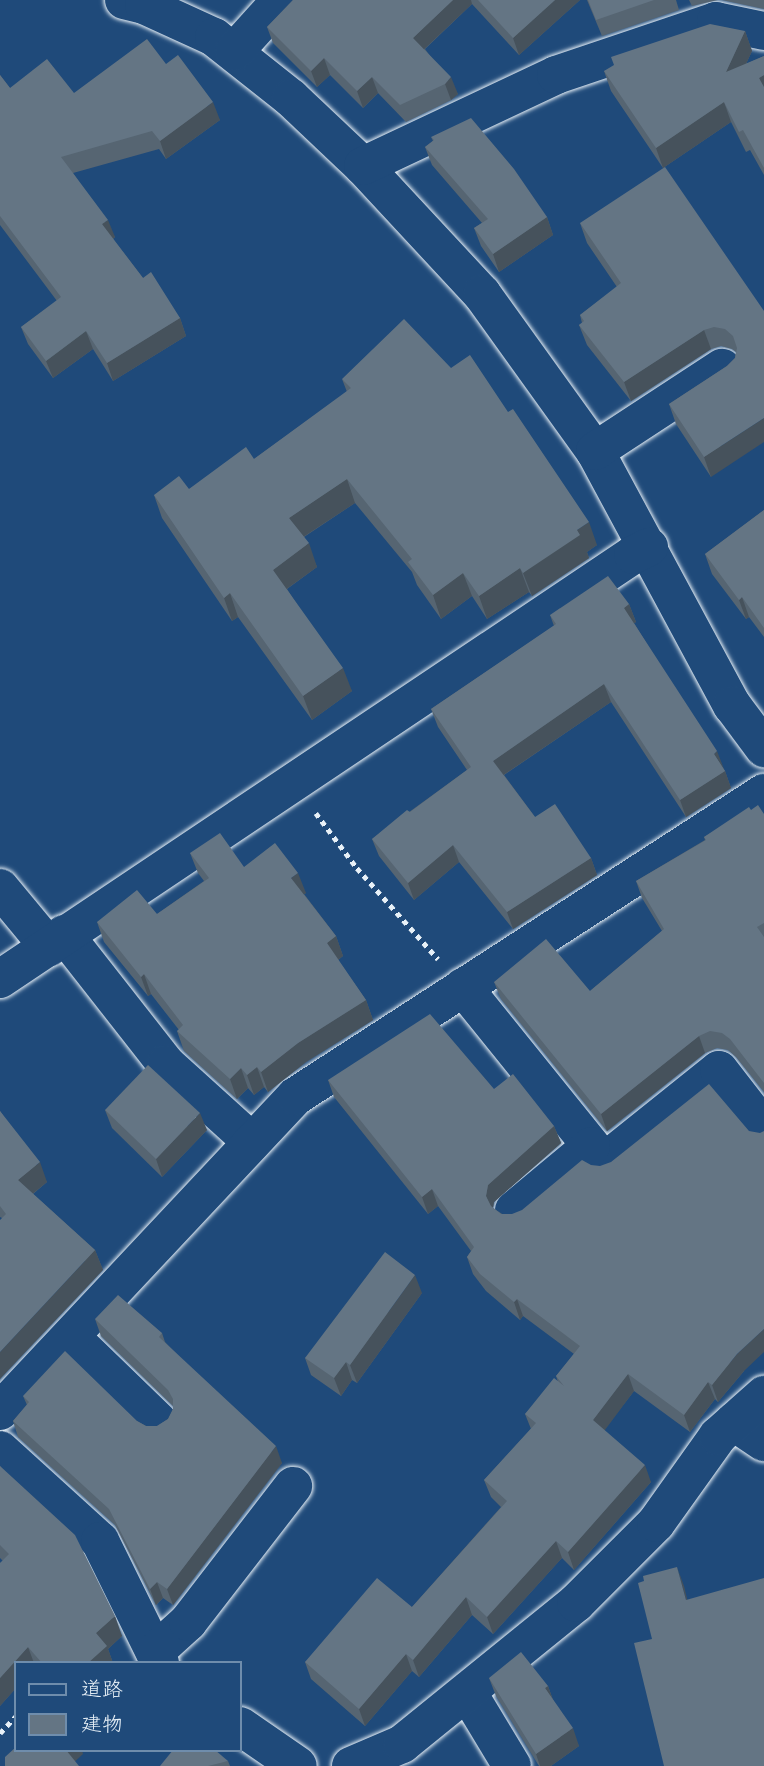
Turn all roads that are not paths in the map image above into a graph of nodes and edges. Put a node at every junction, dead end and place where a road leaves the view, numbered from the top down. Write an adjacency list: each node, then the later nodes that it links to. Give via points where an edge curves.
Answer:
1 (124, 0): 4 (street, via 214,37)
2 (281, 0): 4 (street)
3 (764, 31): 5 (street, via 716,21 556,75)
4 (234, 52): 5 (street)
5 (363, 166): 7 (street, via 482,294)
6 (722, 368): 7 (street)
7 (595, 452): 8 (street)
8 (649, 547): 9 (street, via 732,705); 12 (street)
9 (764, 748)
10 (764, 793): 14 (street)
11 (0, 888): 12 (street)
12 (57, 940): 13 (street); 16 (street, via 166,1064)
13 (0, 979)
14 (463, 987): 16 (street, via 296,1096); 17 (street)
15 (764, 1128): 17 (street, via 719,1070 604,1162)
16 (251, 1142): 19 (street)
17 (591, 1146): 18 (street)
18 (514, 1210)
19 (71, 1336): 21 (street); 22 (street)
20 (764, 1395): 23 (street)
21 (0, 1411)
22 (158, 1420)
23 (749, 1432): 27 (street, via 718,1436 656,1523 576,1603)
24 (0, 1450): 26 (street, via 100,1541)
25 (293, 1486): 26 (street)
26 (157, 1657)
27 (468, 1693): 30 (street, via 402,1744); 31 (street)
28 (242, 1727): 29 (street)
29 (298, 1766)
30 (351, 1766)
31 (512, 1766)

